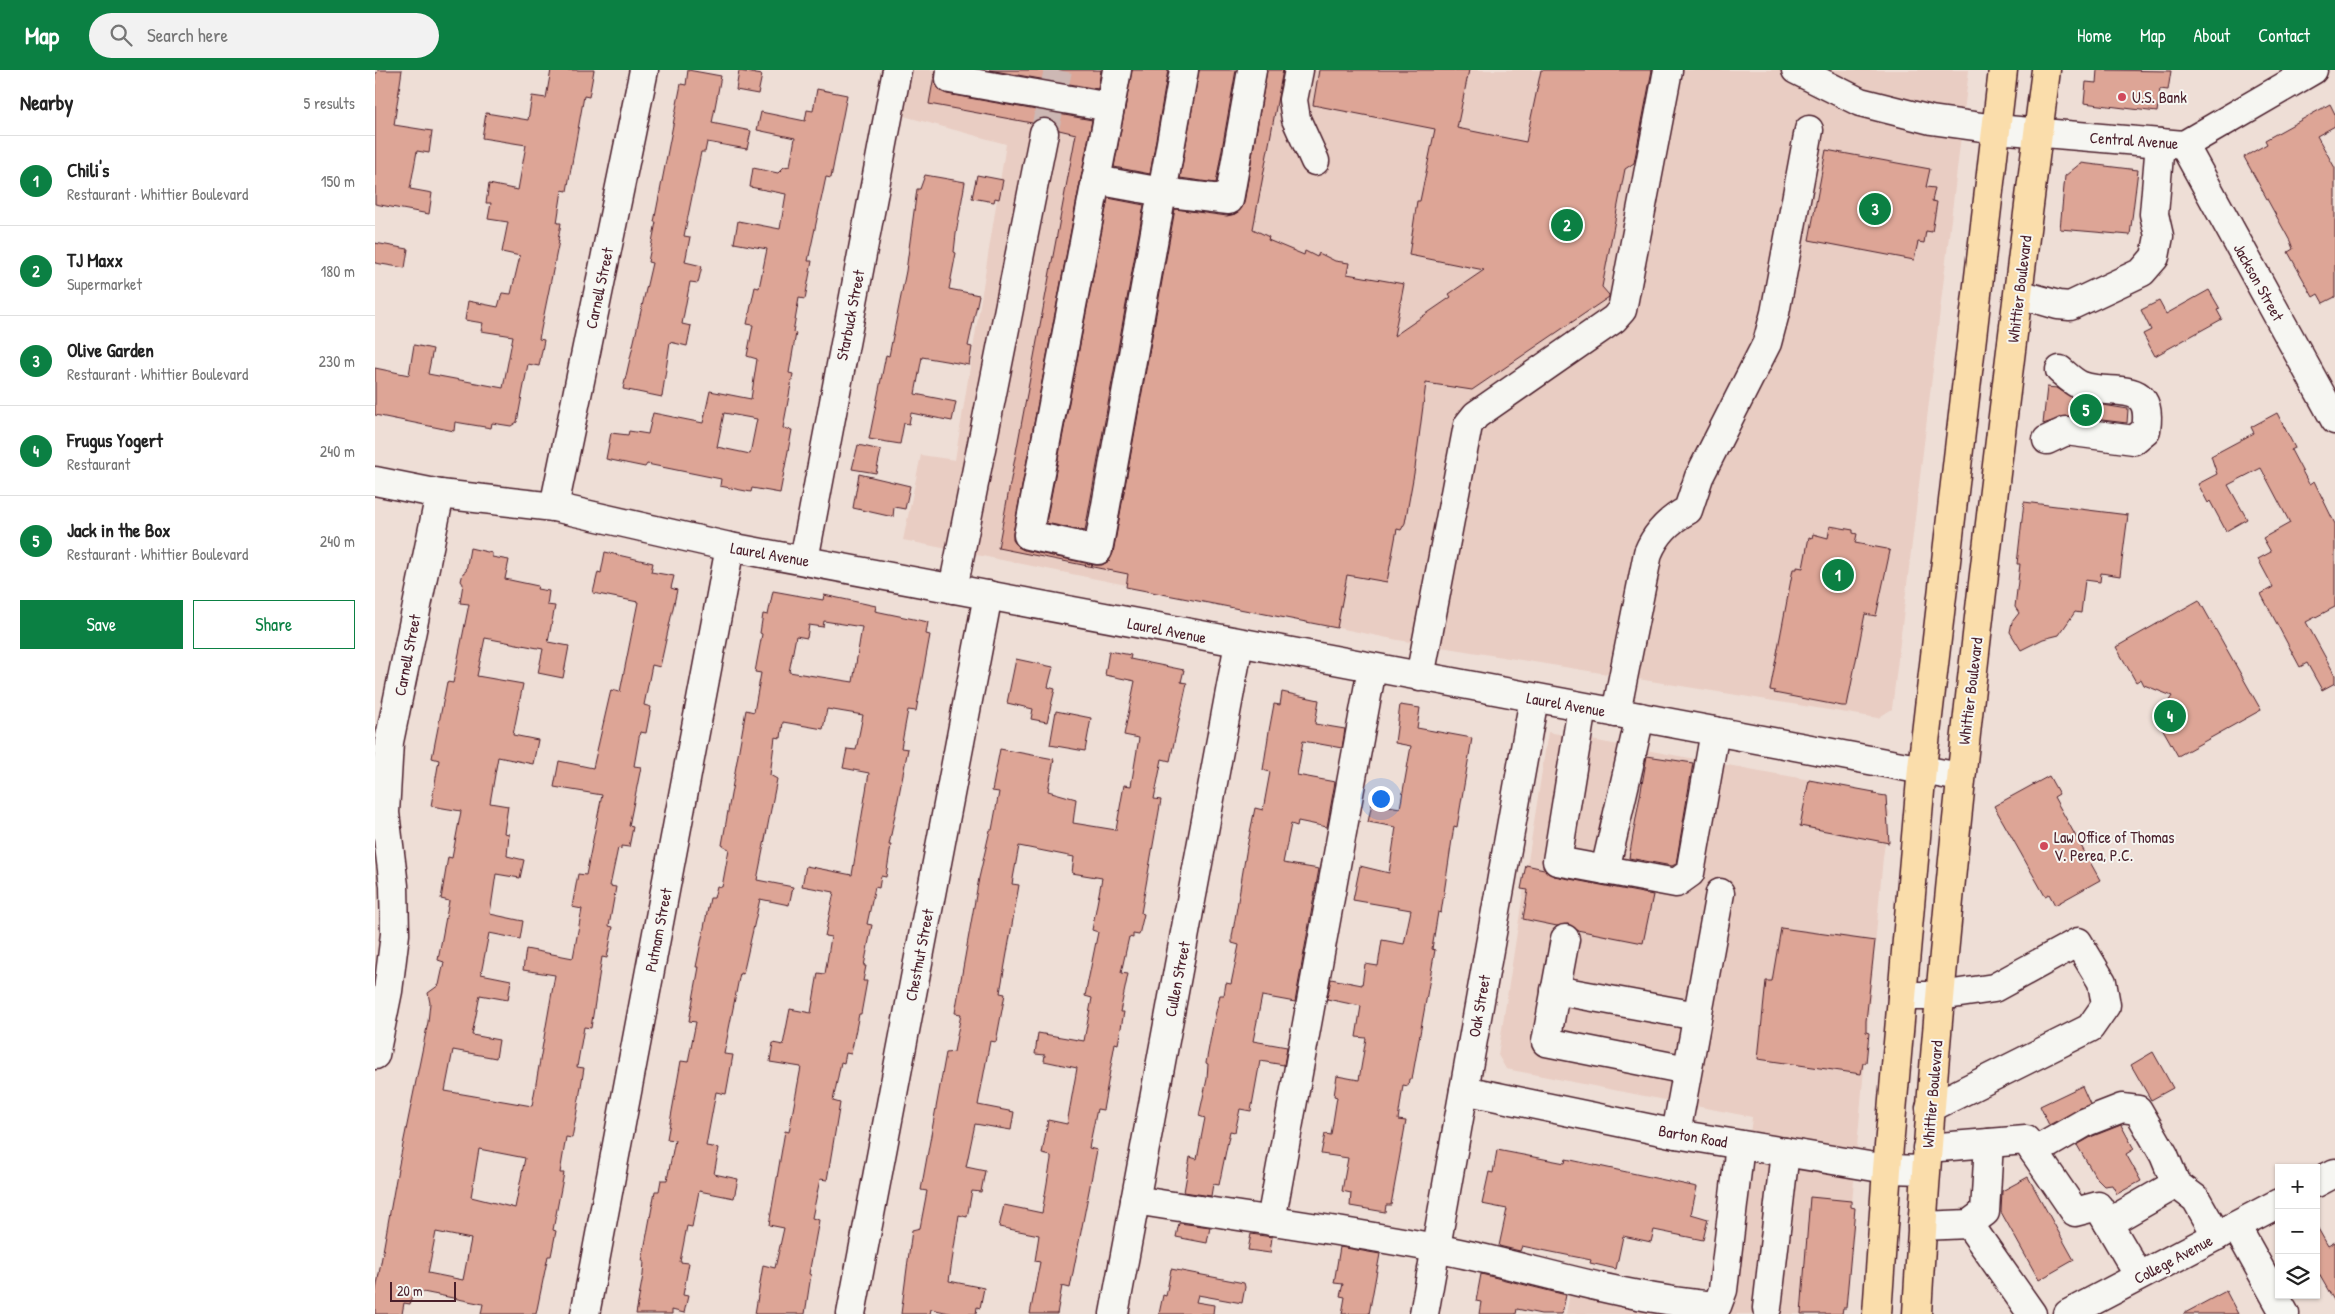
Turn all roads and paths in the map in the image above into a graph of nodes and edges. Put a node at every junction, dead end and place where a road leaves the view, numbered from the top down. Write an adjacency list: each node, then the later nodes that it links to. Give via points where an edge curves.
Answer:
1 (643, 70): 28 (street, Carnell Street)
2 (897, 70): 30 (street, Starbuck Street)
3 (951, 70): 13 (street, via 950,79)
4 (1117, 70): 13 (street)
5 (1184, 70): 21 (street)
6 (1252, 70): 21 (street, via 1229,200)
7 (1299, 70): 19 (street, via 1294,110)
8 (1668, 70): 35 (street, via 1622,310 1614,319 1475,415 1468,425)
9 (1796, 70): 14 (street, Central Avenue, via 1860,102 1931,120)
10 (2003, 70): 14 (main road)
11 (2046, 70): 17 (main road, Whittier Boulevard)
12 (2313, 70): 18 (street, Central Avenue)
13 (1110, 107): 20 (street)
14 (1996, 129): 17 (street, Central Avenue); 41 (main road)
15 (1809, 130): 38 (street, via 1767,343 1699,477 1688,510 1671,519 1651,548)
16 (1044, 133): 31 (street)
17 (2038, 133): 18 (street, Central Avenue); 22 (main road, Whittier Boulevard)
18 (2172, 144): 22 (street, via 2154,214 2159,236 2155,257 2142,272 2070,306); 24 (street, Jackson Street)
19 (1315, 161)
20 (1096, 180): 21 (street); 21 (street, via 1028,535 1098,550)
21 (1162, 192)
22 (2019, 294): 42 (main road, Whittier Boulevard)
23 (2060, 370): 25 (street, via 2081,386 2134,393 2149,412 2146,430 2135,440 2066,431)
24 (2335, 420)
25 (2047, 440)
26 (375, 481): 27 (street, Laurel Avenue)
27 (440, 494): 28 (street, Laurel Avenue); 40 (street, Carnell Street)
28 (554, 507): 29 (street, Laurel Avenue)
29 (730, 547): 30 (street, Laurel Avenue); 76 (street, Putnam Street)
30 (804, 560): 31 (street, Laurel Avenue)
31 (953, 589): 32 (street, Laurel Avenue)
32 (988, 595): 33 (street, Laurel Avenue); 77 (street, Chestnut Street)
33 (1239, 643): 34 (street, Laurel Avenue); 65 (street, Cullen Street)
34 (1372, 668): 35 (street, Laurel Avenue); 67 (street)
35 (1420, 677): 36 (street, Laurel Avenue)
36 (1534, 698): 37 (street, Laurel Avenue); 53 (street, Oak Street)
37 (1581, 707): 38 (street, Laurel Avenue); 43 (street, via 1557,861)
38 (1628, 715): 39 (street, Laurel Avenue); 43 (street)
39 (1715, 731): 41 (street, Laurel Avenue); 43 (street, via 1690,873 1676,883)
40 (382, 740): 46 (street, Carnell Street, via 395,934)
41 (1922, 768): 42 (street, Laurel Avenue); 48 (main road)
42 (1960, 777): 49 (main road, Whittier Boulevard)
43 (1605, 870)
44 (1720, 893): 50 (street)
45 (1565, 939): 47 (street)
46 (381, 990): 51 (street, Carnell Street)
47 (1555, 990): 50 (street); 52 (street, via 1546,1042)
48 (1902, 996): 49 (street); 61 (main road)
49 (1941, 996): 54 (main road, Whittier Boulevard); 54 (street, via 1994,988 2078,942 2101,982 2106,1006 2090,1028)
50 (1697, 1016): 52 (street)
51 (375, 1055)
52 (1687, 1070): 55 (street)
53 (1464, 1090): 55 (street, Barton Road); 72 (street, Oak Street)
54 (1930, 1108): 60 (main road, Whittier Boulevard)
55 (1675, 1134): 57 (street, Barton Road)
56 (1989, 1143): 59 (street, Barton Road, via 2026,1140); 60 (street, Barton Road); 69 (street, via 1985,1212)
57 (1740, 1145): 58 (street, Barton Road); 72 (street, via 1723,1290 1717,1306 1686,1304 1556,1278)
58 (1785, 1152): 61 (street, Barton Road); 75 (street)
59 (2034, 1152): 64 (street, via 2086,1122 2121,1108 2138,1110 2164,1154); 68 (street, via 2075,1212 2098,1206)
60 (1926, 1159): 61 (street, Barton Road); 70 (main road, Whittier Boulevard)
61 (1887, 1169): 80 (main road)
62 (2335, 1173): 63 (street)
63 (2320, 1181)
64 (2176, 1184): 68 (street); 71 (street, via 2196,1199)
65 (1135, 1200): 67 (street); 78 (street, Cullen Street)
66 (2275, 1205): 71 (street, College Avenue)
67 (1271, 1221): 72 (street)
68 (2108, 1223): 73 (street)
69 (1969, 1224): 70 (street); 82 (street)
70 (1922, 1226): 81 (main road, Whittier Boulevard)
71 (2226, 1231): 73 (street, College Avenue); 84 (street)
72 (1436, 1248): 79 (street, Oak Street)
73 (2139, 1276): 74 (street, College Avenue)
74 (2108, 1305): 83 (street, College Avenue)
75 (1767, 1308)
76 (585, 1314)
77 (851, 1314)
78 (1114, 1314)
79 (1424, 1314)
80 (1877, 1314)
81 (1917, 1314)
82 (2032, 1314)
83 (2068, 1314)
84 (2285, 1314)

